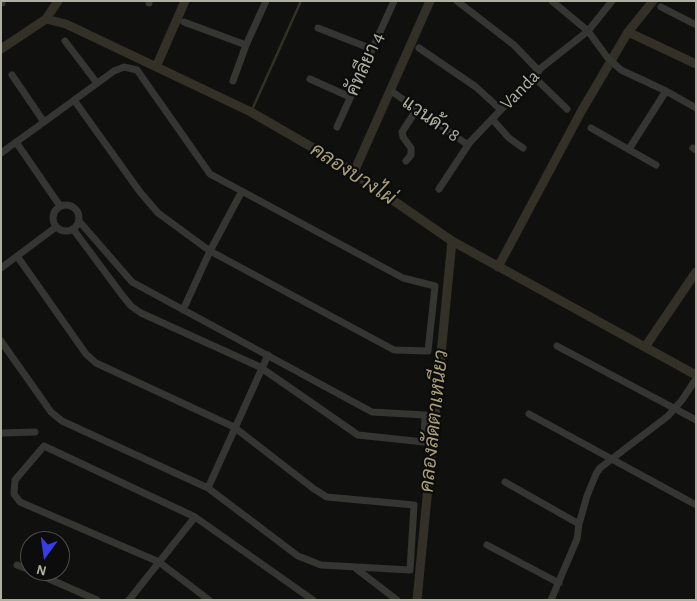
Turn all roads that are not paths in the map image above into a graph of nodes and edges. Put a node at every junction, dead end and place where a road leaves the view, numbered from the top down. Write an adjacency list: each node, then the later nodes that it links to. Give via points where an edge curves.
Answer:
1 (266, 1): 12 (street)
2 (457, 1): 15 (street, via 514,45)
3 (552, 1): 10 (street)
4 (612, 1): 10 (street, Vanda)
5 (392, 2): 14 (street, คัทลียา 4)
6 (661, 7): 8 (street)
7 (184, 22): 12 (street)
8 (696, 24)
9 (318, 28): 14 (street)
10 (588, 31): 15 (street, Vanda); 20 (street, via 617,66)
11 (65, 42): 19 (street)
12 (246, 45): 18 (street)
13 (419, 48): 27 (street, via 476,87)
14 (372, 49): 22 (street, คัทลียา 4)
15 (536, 73): 26 (street); 27 (street, Vanda)
16 (12, 74): 29 (street)
17 (310, 79): 22 (street)
18 (234, 81)
19 (97, 83): 23 (street); 40 (street, via 114,71 124,68 137,70 210,174)
20 (666, 91): 24 (street); 35 (street)
21 (394, 93): 25 (street, แวนด้า 8)
22 (350, 97): 30 (street, คัทลียา 4)
23 (74, 100): 29 (street); 45 (street, via 158,213)
24 (693, 106)
25 (417, 109): 33 (street, แวนด้า 8); 37 (street, via 402,132 411,148 411,155)
26 (567, 109)
27 (501, 110): 28 (street, Vanda)
28 (492, 119): 33 (street, Vanda); 34 (street)
29 (44, 122): 32 (street)
30 (337, 127)
31 (591, 128): 35 (street)
32 (16, 142): 36 (street); 41 (street)
33 (468, 145): 39 (street, Vanda)
34 (523, 148)
35 (629, 149): 38 (street)
36 (1, 153)
37 (406, 161)
38 (656, 164)
39 (439, 189)
40 (242, 191): 45 (street); 45 (street, via 403,278 435,286 428,351 394,350)
41 (60, 206): 42 (street, via 73,206 79,213); 43 (street, via 53,216)
42 (79, 221): 44 (street); 48 (street, via 132,282)
43 (56, 227): 44 (street, via 64,231); 46 (street)
44 (73, 230): 52 (street, via 131,306)
45 (210, 251): 48 (street)
46 (17, 256): 47 (street); 57 (street, via 86,354 96,363)
47 (1, 268)
48 (183, 310): 51 (street)
49 (1, 341): 62 (street, via 51,412 62,421)
50 (557, 346): 54 (street)
51 (268, 355): 52 (street); 52 (street, via 372,412 425,415 424,442 358,435)
52 (262, 368): 57 (street)
53 (694, 382): 54 (street)
54 (675, 409): 56 (street); 60 (street)
55 (528, 414): 60 (street)
56 (696, 420)
57 (235, 428): 62 (street); 70 (street, via 327,497 414,504 410,570)
58 (35, 432): 59 (street)
59 (1, 433)
60 (611, 460): 63 (street); 65 (street, via 596,474)
61 (505, 482): 65 (street)
62 (208, 488): 70 (street, via 298,556 321,565)
63 (696, 505)
64 (195, 517): 67 (street); 67 (street, via 44,446 15,480 14,494 20,502); 76 (street)
65 (579, 524): 72 (street, via 577,539)
66 (487, 545): 72 (street)
67 (159, 562): 74 (street); 75 (street)
68 (17, 565): 69 (street)
69 (20, 566)
70 (353, 567): 77 (street)
71 (54, 581): 73 (street)
72 (559, 583): 78 (street)
73 (97, 600)
74 (129, 600)
75 (209, 600)
76 (313, 600)
77 (397, 600)
78 (551, 600)

